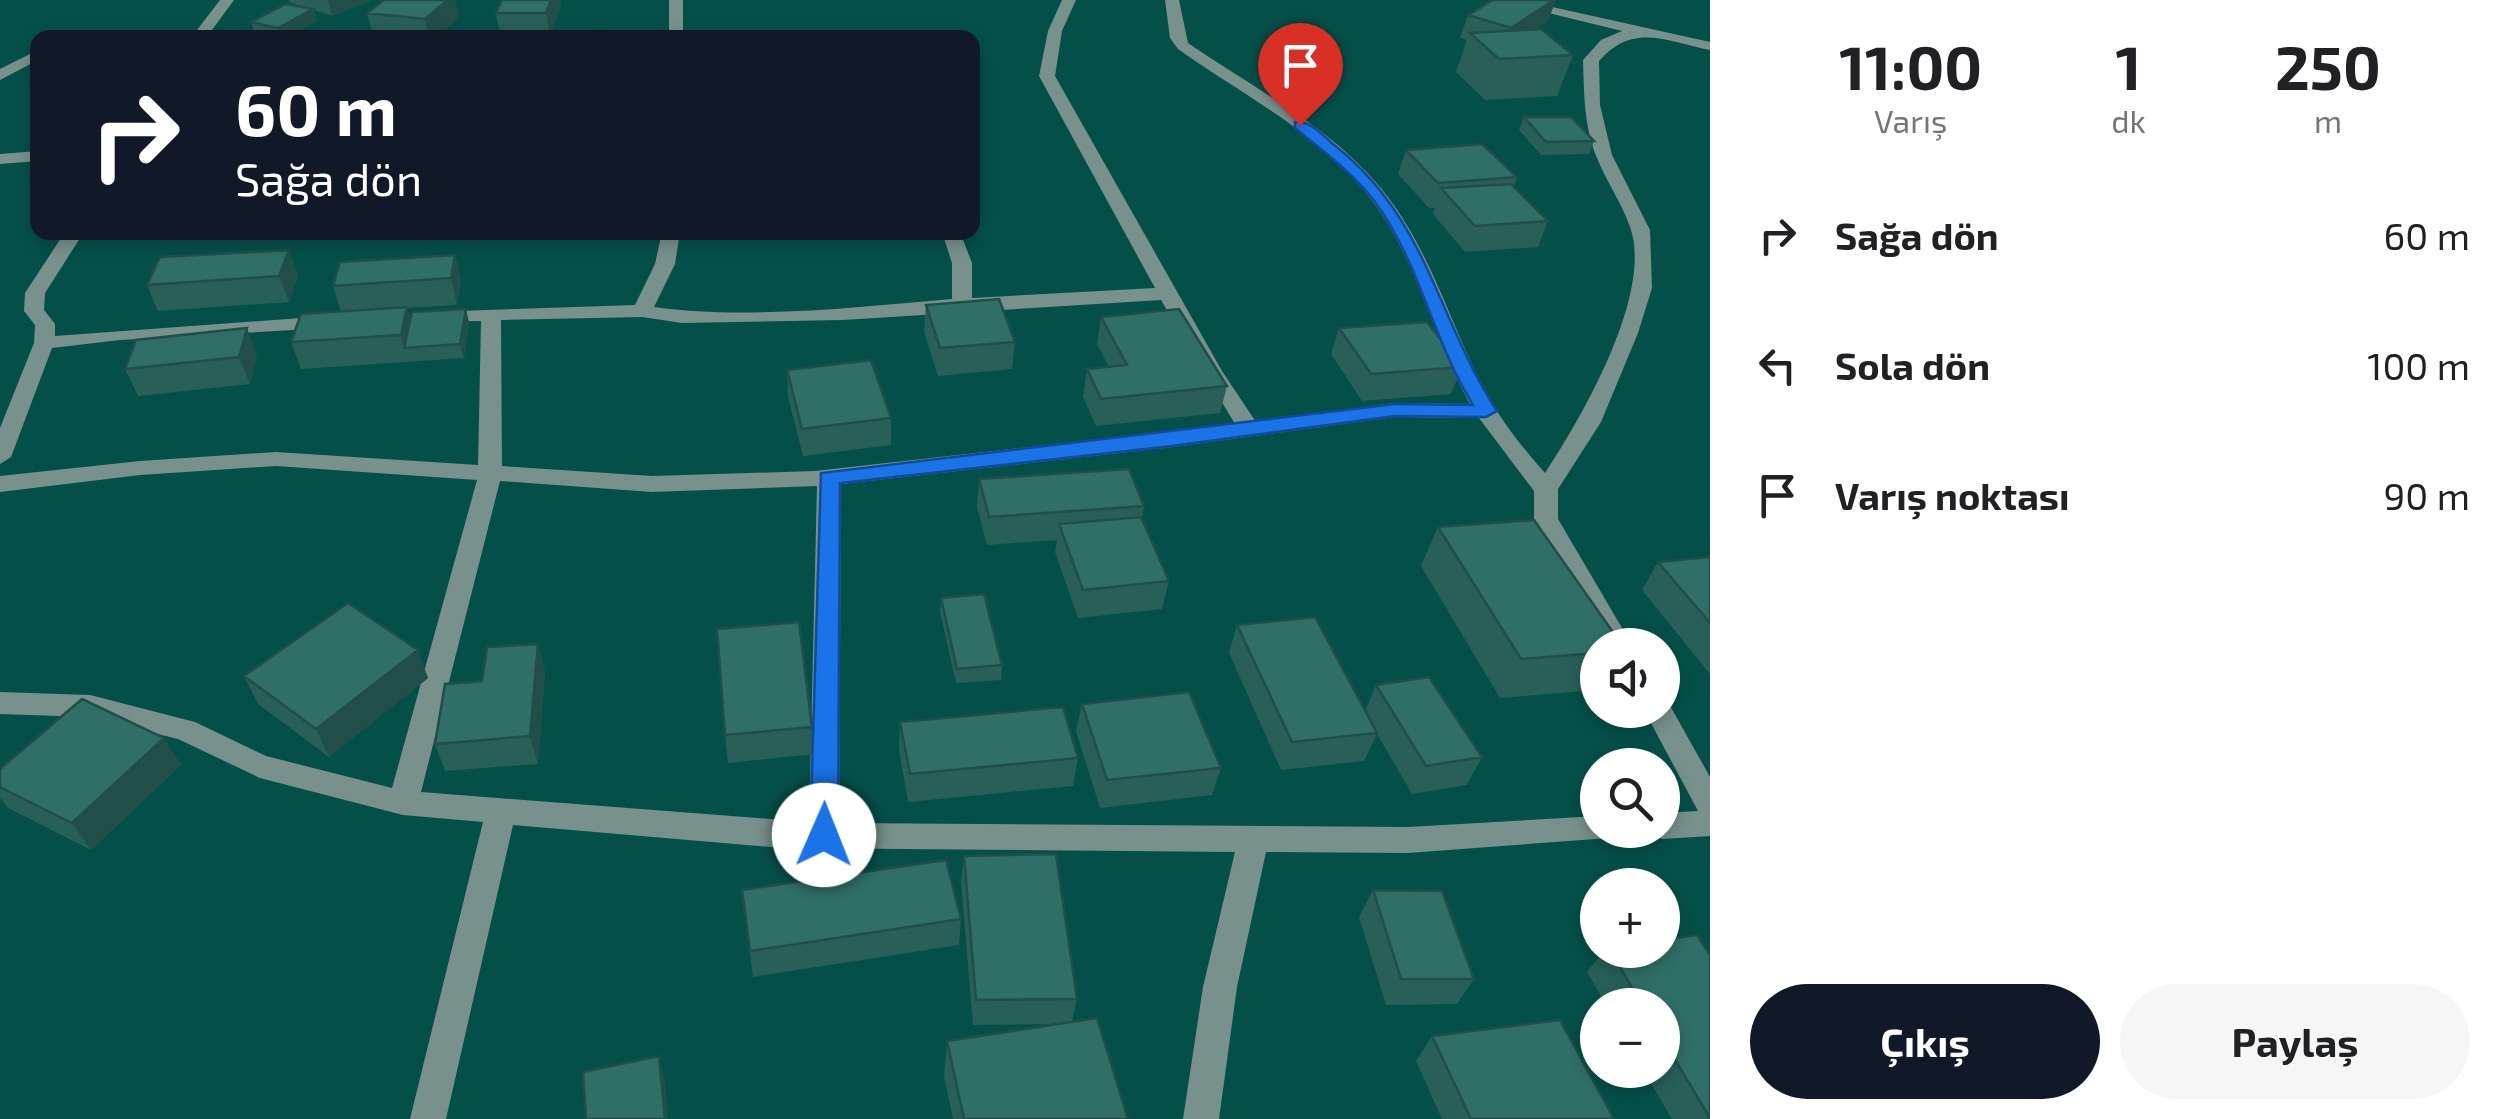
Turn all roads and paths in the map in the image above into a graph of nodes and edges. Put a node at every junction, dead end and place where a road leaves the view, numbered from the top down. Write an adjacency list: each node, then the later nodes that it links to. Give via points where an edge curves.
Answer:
1 (227, 0): 7 (street)
2 (676, 0): 8 (street)
3 (1069, 0): 17 (street, via 1046,76)
4 (1172, 0): 24 (street, via 1183,46 1324,142 1380,198 1410,244)
5 (1502, 0): 6 (street)
6 (1638, 29): 9 (street); 30 (street, via 1606,43 1591,60 1592,105 1604,154 1641,230 1642,288 1590,422)
7 (204, 30)
8 (676, 30)
9 (1710, 46)
10 (30, 58): 11 (street)
11 (0, 75)
12 (30, 157): 13 (street)
13 (0, 159)
14 (71, 240): 23 (street, via 35,294)
15 (670, 240): 19 (street)
16 (954, 240): 18 (street, via 962,263)
17 (1170, 293): 18 (street); 25 (street)
18 (962, 304): 19 (street, via 743,318)
19 (642, 311): 20 (street)
20 (491, 313): 21 (street); 27 (street)
21 (413, 317)
22 (354, 320): 23 (street)
23 (44, 343): 26 (street)
24 (1486, 411): 25 (street, via 1395,410); 30 (street)
25 (1249, 428): 28 (street)
26 (0, 457)
27 (490, 474): 28 (street, via 652,484); 29 (street, via 276,459); 34 (street)
28 (829, 478): 40 (street)
29 (0, 484)
30 (1546, 490): 31 (street, via 1546,519)
31 (1609, 628)
32 (0, 703): 34 (street, via 90,706 185,730 260,766)
33 (1668, 728): 35 (street)
34 (403, 803): 36 (street)
35 (1710, 805)
36 (501, 810): 40 (street); 42 (street)
37 (1710, 823): 38 (street)
38 (1680, 825)
39 (1580, 830): 41 (street)
40 (824, 835): 41 (street)
41 (1253, 840): 43 (street, via 1220,987)
42 (428, 1119)
43 (1201, 1119)

